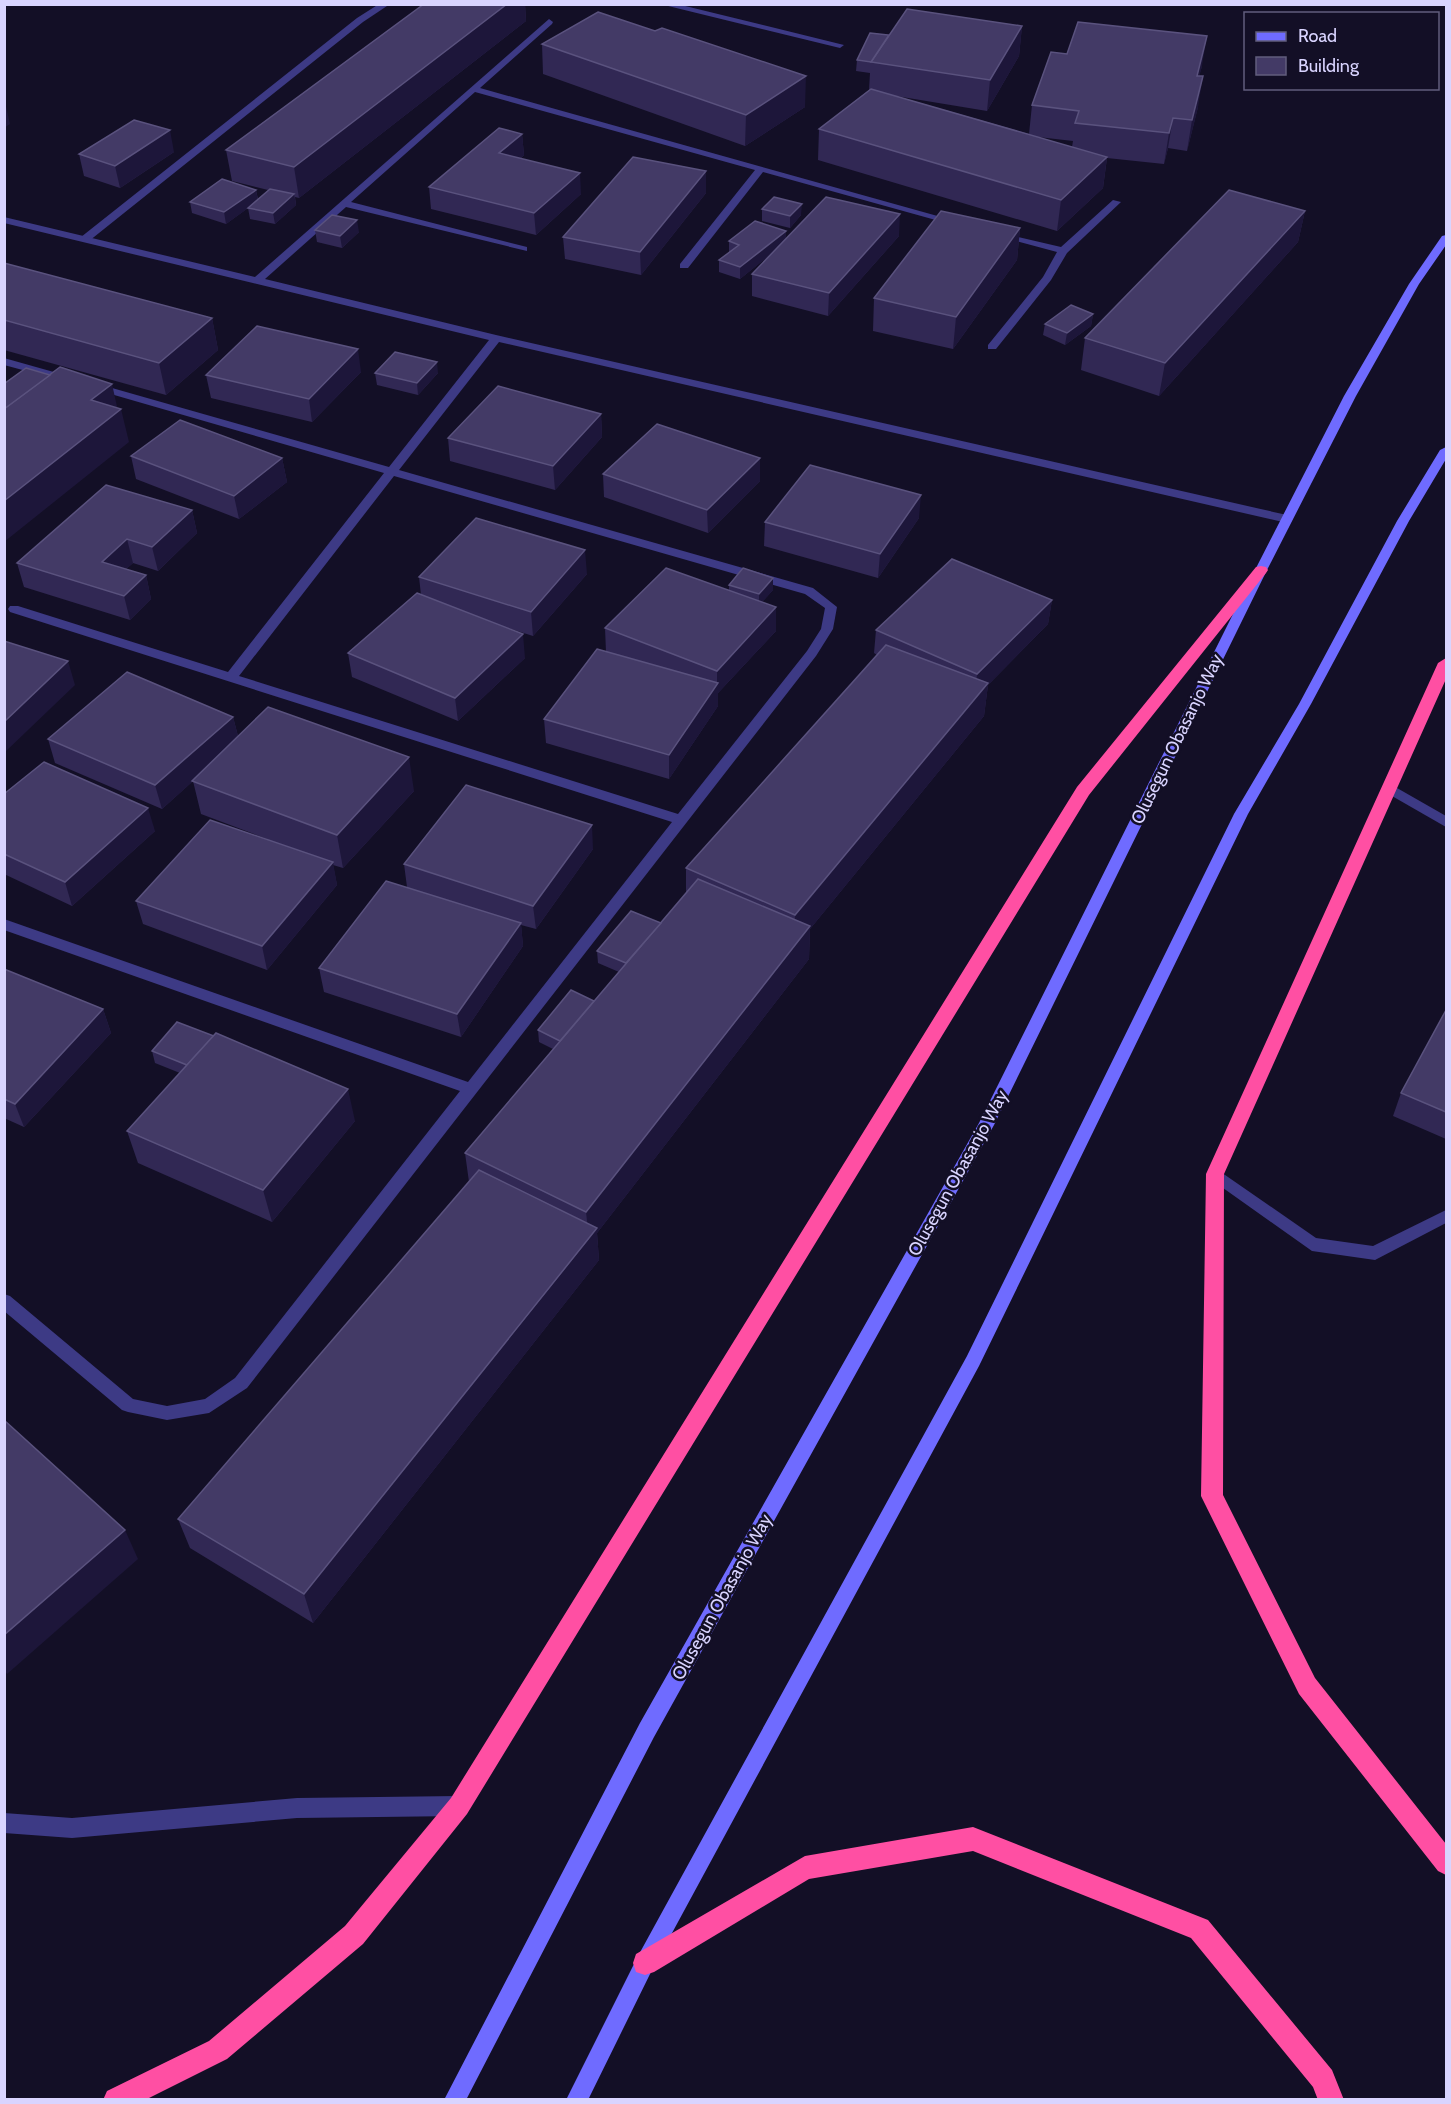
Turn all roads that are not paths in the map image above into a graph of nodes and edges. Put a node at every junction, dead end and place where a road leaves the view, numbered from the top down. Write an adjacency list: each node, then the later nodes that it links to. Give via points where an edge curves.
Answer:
1 (386, 4): 13 (street, via 360,20)
2 (664, 4): 4 (street)
3 (549, 22): 5 (street)
4 (840, 45)
5 (474, 89): 6 (street); 8 (street)
6 (761, 169): 10 (street); 16 (street)
7 (1116, 202): 15 (street)
8 (346, 204): 14 (street); 17 (street)
9 (7, 223): 13 (street)
10 (962, 224)
11 (996, 233): 15 (street)
12 (1446, 238): 23 (main road, Olusegun Obasanjo Way, via 1414,284 1350,396)
13 (85, 239): 17 (street)
14 (524, 249)
15 (1063, 251): 19 (street, via 1047,278)
16 (684, 266)
17 (258, 280): 18 (street)
18 (496, 338): 22 (street); 23 (street)
19 (992, 347)
20 (4, 361): 22 (street, via 26,372)
21 (1446, 450): 39 (main road, via 1241,814 973,1361)
22 (393, 471): 27 (street); 29 (street, via 809,591 831,607 827,629 812,653)
23 (1287, 519): 24 (main road, Olusegun Obasanjo Way)
24 (1261, 570): 36 (highway, via 1083,791); 41 (main road, Olusegun Obasanjo Way, via 986,1125 647,1730)
25 (15, 609): 27 (street)
26 (1446, 663): 28 (highway)
27 (230, 678): 29 (street)
28 (1390, 789): 30 (street); 33 (highway)
29 (681, 820): 32 (street)
30 (1446, 822)
31 (4, 924): 32 (street)
32 (471, 1089): 35 (street, via 241,1383 208,1406 167,1413 128,1405)
33 (1215, 1174): 34 (street, via 1312,1244 1375,1253); 38 (highway, via 1212,1496 1307,1686)
34 (1446, 1216)
35 (4, 1301)
36 (459, 1806): 37 (street, via 297,1808 72,1828); 40 (highway, via 354,1935 218,2050)
37 (4, 1823)
38 (1446, 1863)
39 (645, 1963): 42 (main road); 43 (highway, via 805,1868 974,1839 1198,1929 1323,2079)
40 (116, 2100)
41 (454, 2100)
42 (576, 2100)
43 (1331, 2100)

